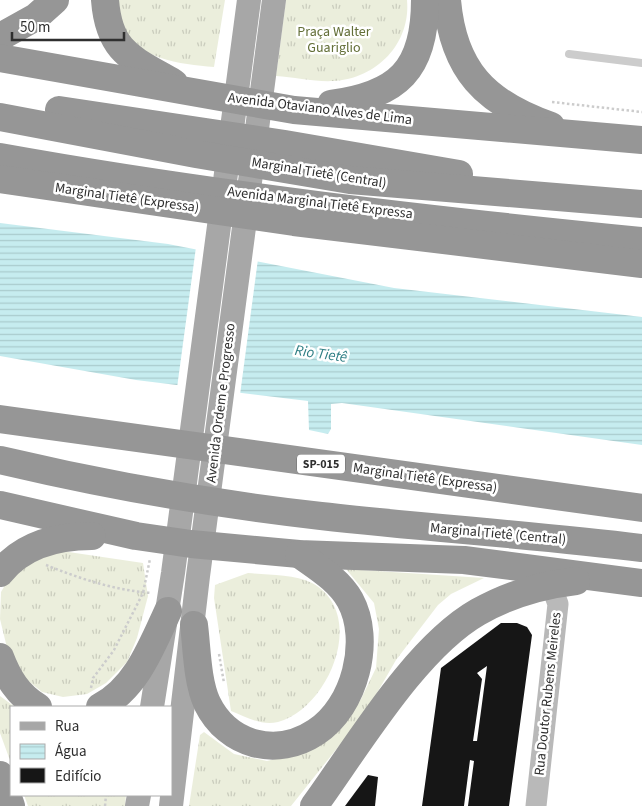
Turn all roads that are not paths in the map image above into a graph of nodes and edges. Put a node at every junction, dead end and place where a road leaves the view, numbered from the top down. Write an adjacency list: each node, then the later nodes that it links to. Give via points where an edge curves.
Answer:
1 (105, 0): 11 (highway, via 111,35 126,54)
2 (249, 0): 38 (main road, Avenida Ordem e Progresso, via 173,573)
3 (274, 0): 39 (main road, Avenida Ordem e Progresso)
4 (425, 0): 13 (highway, via 424,32 419,53 393,84 383,92 357,101)
5 (447, 0): 15 (highway, via 454,41 465,67 480,86 524,114)
6 (41, 9): 7 (highway)
7 (0, 37)
8 (569, 54): 10 (lane)
9 (0, 58): 11 (highway, Avenida Otaviano Alves de Lima)
10 (642, 63)
11 (193, 93): 13 (highway, Avenida Otaviano Alves de Lima)
12 (0, 101): 19 (highway, via 285,144 474,177)
13 (294, 110): 15 (highway, Avenida Otaviano Alves de Lima)
14 (0, 116): 20 (highway, Marginal Tietê (Central), via 350,180)
15 (576, 133): 16 (highway, Avenida Otaviano Alves de Lima)
16 (642, 140)
17 (0, 157): 22 (highway, Avenida Marginal Tietê Expressa, via 93,174)
18 (0, 179): 24 (highway, Marginal Tietê (Expressa), via 294,222)
19 (642, 186)
20 (642, 204)
21 (642, 219): 22 (highway, via 582,222)
22 (564, 233): 23 (highway, Avenida Marginal Tietê Expressa)
23 (642, 241)
24 (642, 264)
25 (0, 419): 30 (highway, Marginal Tietê (Expressa) / SP-015)
26 (0, 460): 28 (highway, Marginal Tietê (Central))
27 (0, 478): 28 (highway, via 74,492)
28 (106, 484): 32 (highway, Marginal Tietê (Central), via 319,516)
29 (0, 505): 31 (highway)
30 (642, 508)
31 (136, 536): 33 (highway); 34 (highway, via 64,537 23,553)
32 (642, 548)
33 (299, 554): 35 (highway, via 464,560); 39 (highway, via 334,580 349,598 357,617 360,640 358,665 352,684 343,702 318,732 297,743 274,747 239,739 216,719 207,702)
34 (0, 573)
35 (605, 578): 36 (highway); 37 (highway)
36 (642, 583)
37 (551, 585): 47 (highway, via 500,601 476,613 447,636 403,682); 48 (street, Rua Doutor Rubens Meireles, via 558,604)
38 (161, 603): 41 (highway, via 134,678 117,697); 43 (main road, Avenida Ordem e Progresso)
39 (194, 625): 46 (main road, Avenida Ordem e Progresso)
40 (0, 657): 42 (highway, via 23,698)
41 (97, 701)
42 (36, 706)
43 (152, 706)
44 (0, 775): 45 (highway)
45 (12, 806)
46 (172, 806)
47 (314, 806)
48 (536, 806)

